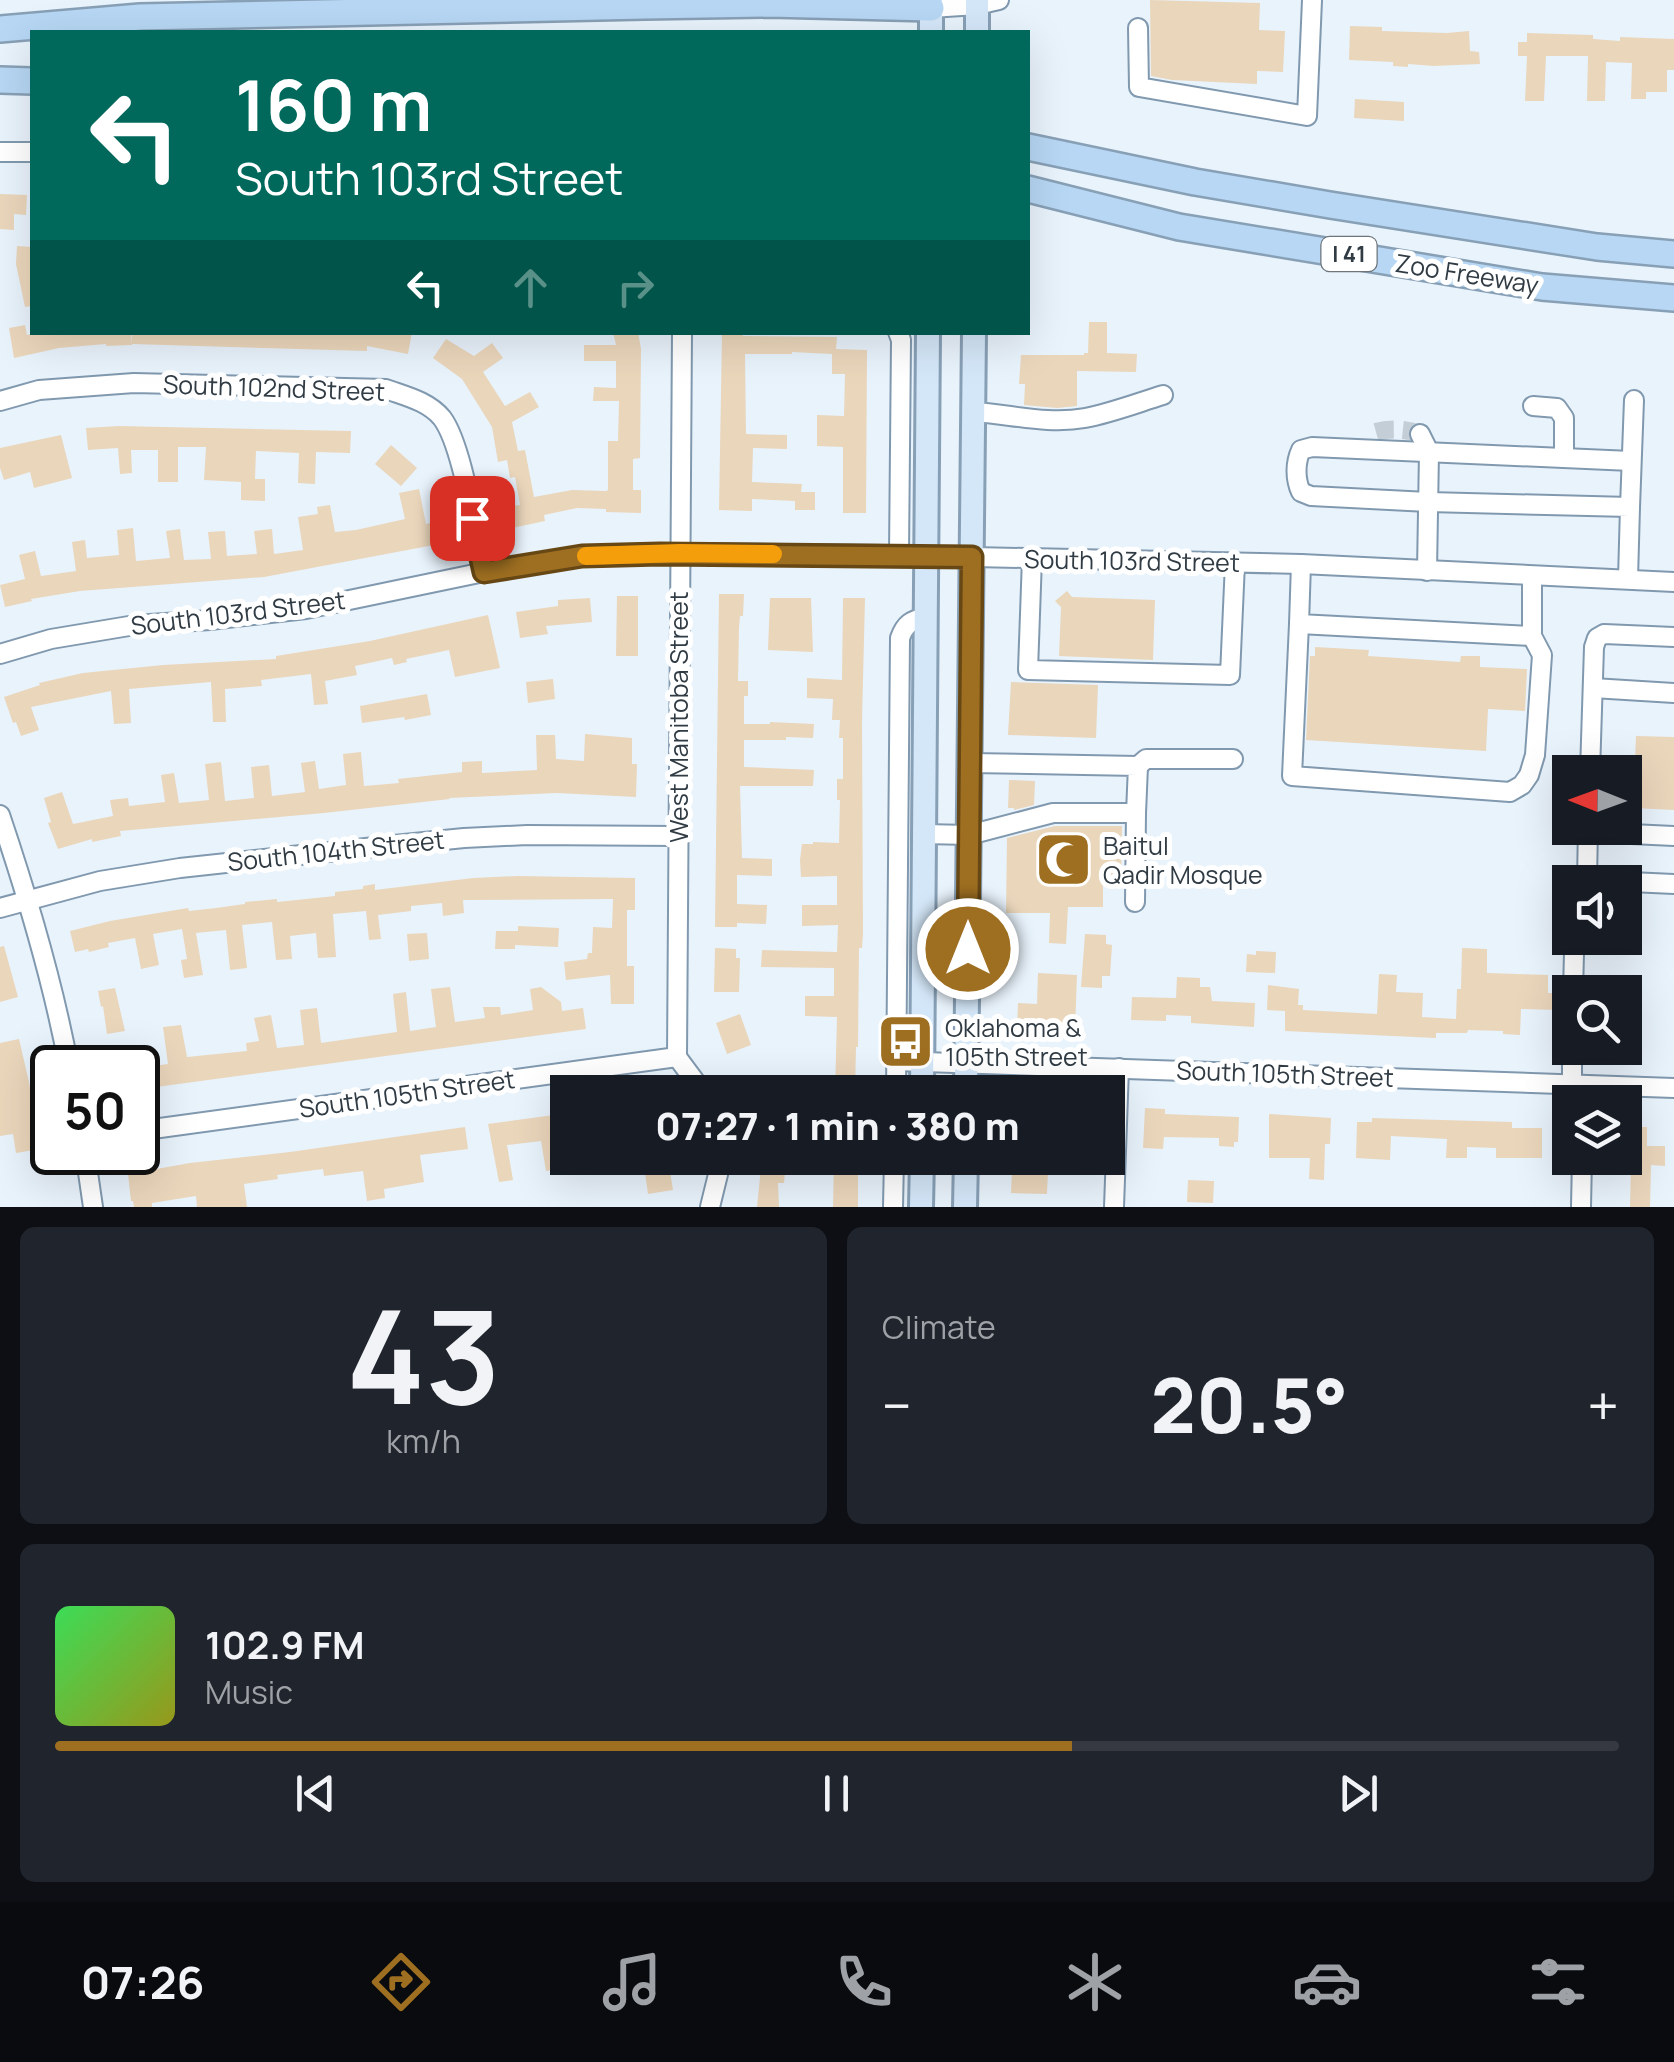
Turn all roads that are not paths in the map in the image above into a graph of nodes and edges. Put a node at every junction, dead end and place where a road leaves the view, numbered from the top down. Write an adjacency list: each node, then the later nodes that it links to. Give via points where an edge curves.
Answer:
1 (1312, 0): 5 (street, via 1307,116 1138,87)
2 (848, 2): 4 (highway); 7 (highway, via 140,18)
3 (984, 2): 4 (street); 6 (main road)
4 (931, 13)
5 (1138, 28)
6 (977, 30)
7 (0, 32): 8 (highway)
8 (30, 36)
9 (0, 80): 10 (highway)
10 (30, 81)
11 (1030, 146): 15 (highway, Zoo Freeway / I 41, via 1330,205 1596,248)
12 (0, 152): 13 (street)
13 (30, 152)
14 (1030, 190): 16 (highway, Zoo Freeway / I 41, via 1179,227 1542,287)
15 (1674, 254)
16 (1674, 298)
17 (682, 335): 34 (street, West Manitoba Street)
18 (928, 335): 36 (main road)
19 (974, 335): 25 (main road)
20 (900, 336): 35 (street)
21 (1163, 395): 25 (street, via 1084,419)
22 (1634, 400): 31 (street)
23 (0, 402): 42 (street, South 102nd Street, via 39,390 134,384 386,389 419,400 441,417 456,445)
24 (1532, 406): 30 (street, via 1557,408 1564,418)
25 (974, 412): 37 (main road)
26 (1376, 432): 28 (street)
27 (1420, 434): 29 (street)
28 (1362, 449): 29 (street); 32 (street, via 1301,450 1301,492)
29 (1429, 452): 30 (street); 32 (street)
30 (1564, 458): 31 (street)
31 (1632, 461): 33 (street)
32 (1428, 502): 33 (street); 41 (street)
33 (1630, 507): 44 (street)
34 (680, 553): 35 (street, South 103rd Street); 42 (street, South 103rd Street, via 582,556); 62 (street, West Manitoba Street)
35 (899, 555): 36 (street, South 103rd Street)
36 (926, 557): 37 (street, South 103rd Street); 46 (main road)
37 (972, 557): 38 (street, South 103rd Street); 55 (main road)
38 (1032, 558): 39 (street, South 103rd Street); 39 (street, via 1028,670 1230,675)
39 (1235, 563): 40 (street, South 103rd Street)
40 (1301, 564): 41 (street, South 103rd Street); 47 (street)
41 (1426, 571): 43 (street, South 103rd Street)
42 (484, 572): 50 (street, South 103rd Street, via 306,609 135,625)
43 (1532, 576): 44 (street, South 103rd Street); 48 (street)
44 (1628, 579): 45 (street, South 103rd Street)
45 (1674, 582)
46 (926, 618): 59 (main road); 71 (street, via 904,626 900,638)
47 (1299, 624): 48 (street); 48 (street, via 1292,776 1510,792 1530,774 1535,755 1542,655)
48 (1532, 636)
49 (1674, 638): 51 (street, via 1597,638)
50 (0, 654)
51 (1592, 688): 52 (street); 53 (street)
52 (1674, 692)
53 (1590, 755)
54 (1233, 759): 56 (street, via 1146,759)
55 (970, 763): 56 (street); 61 (main road)
56 (1138, 766): 57 (street)
57 (1136, 812): 61 (street, via 1053,812); 67 (street)
58 (0, 815): 66 (street)
59 (924, 834): 61 (street); 72 (main road)
60 (1642, 834): 63 (street)
61 (969, 835): 73 (main road)
62 (678, 836): 66 (street, South 104th Street, via 464,838 180,868); 70 (street, West Manitoba Street)
63 (1674, 836)
64 (1588, 845): 65 (street, via 1587,880)
65 (1674, 884)
66 (28, 900): 68 (street, South 104th Street); 69 (street)
67 (1135, 902)
68 (0, 908)
69 (65, 1045)
70 (677, 1057): 75 (street); 82 (street, South 105th Street)
71 (896, 1061): 72 (street, South 105th Street); 76 (street)
72 (922, 1062): 73 (street, South 105th Street); 77 (main road)
73 (967, 1063): 74 (street, South 105th Street); 78 (main road)
74 (1119, 1068): 80 (street, South 105th Street); 94 (street)
75 (690, 1075)
76 (896, 1075)
77 (922, 1075)
78 (967, 1075)
79 (1674, 1088): 81 (street, South 105th Street)
80 (1552, 1089)
81 (1642, 1089)
82 (160, 1128)
83 (87, 1175): 89 (street)
84 (718, 1175): 90 (street)
85 (894, 1175): 91 (street)
86 (922, 1175): 92 (main road)
87 (966, 1175): 93 (main road)
88 (1582, 1175): 95 (street)
89 (92, 1207)
90 (710, 1207)
91 (893, 1207)
92 (921, 1207)
93 (965, 1207)
94 (1114, 1207)
95 (1581, 1207)

